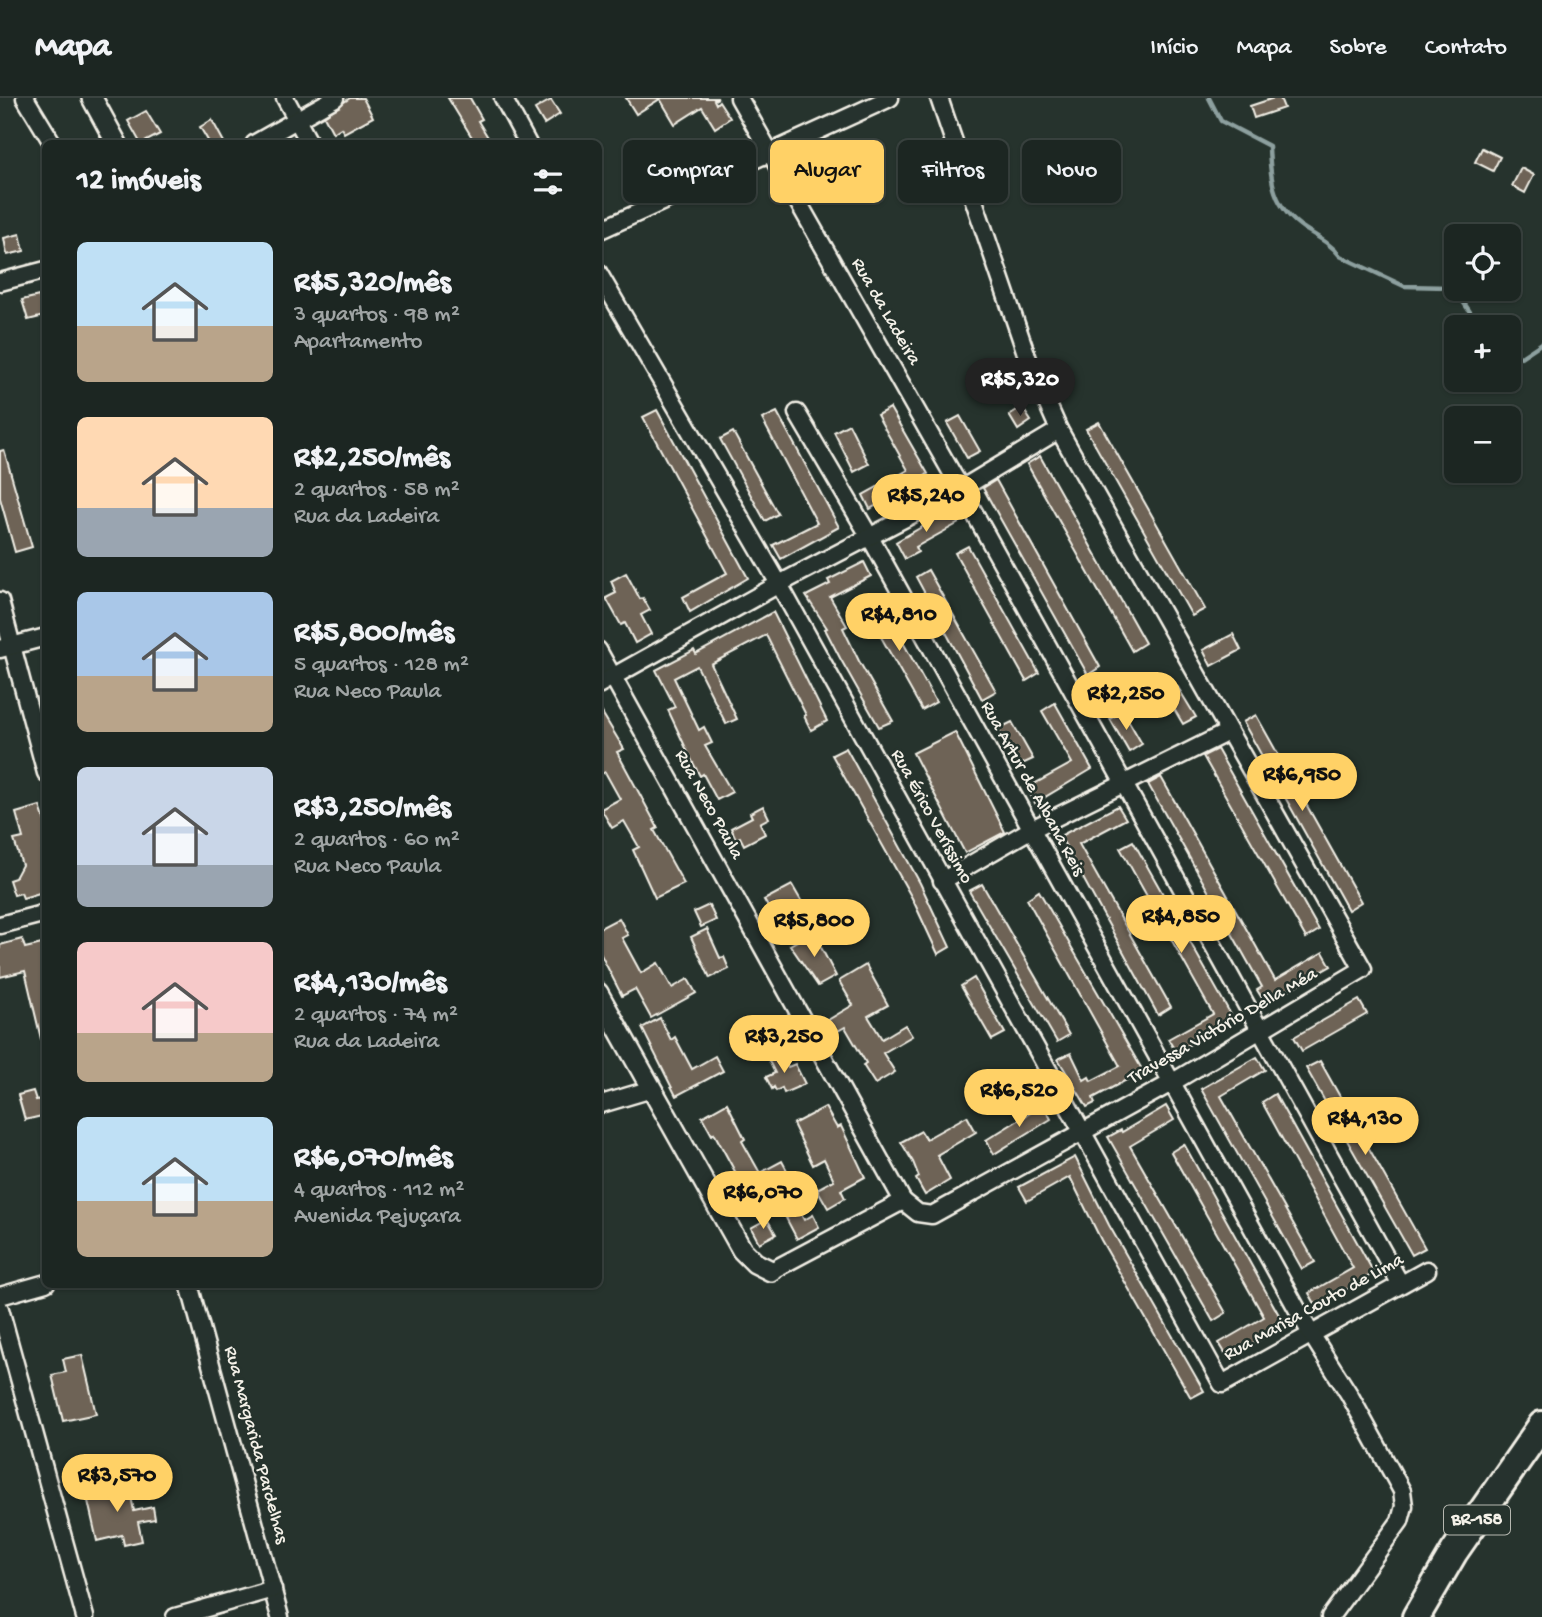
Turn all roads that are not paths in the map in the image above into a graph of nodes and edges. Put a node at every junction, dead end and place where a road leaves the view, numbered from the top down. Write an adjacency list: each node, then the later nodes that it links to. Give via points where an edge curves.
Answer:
1 (25, 98): 10 (street)
2 (92, 98): 11 (street)
3 (285, 98): 9 (street)
4 (335, 98): 9 (street)
5 (503, 98): 14 (street)
6 (739, 98): 16 (street, Rua da Ladeira)
7 (890, 98): 15 (street)
8 (939, 98): 24 (street, via 1029,362)
9 (297, 119): 12 (street); 13 (street)
10 (50, 140)
11 (115, 140)
12 (261, 140)
13 (308, 140)
14 (526, 140)
15 (799, 140)
16 (770, 151)
17 (770, 153): 19 (street)
18 (799, 203): 25 (street, Rua da Ladeira)
19 (602, 229)
20 (42, 271): 22 (street)
21 (602, 279): 27 (street, Rua Érico Veríssimo)
22 (0, 282)
23 (797, 413): 26 (street, Rua Artur de Albana Reis)
24 (1059, 430): 25 (street); 34 (street)
25 (961, 489): 26 (street); 36 (street, Rua da Ladeira)
26 (871, 539): 27 (street); 37 (street, Rua Artur de Albana Reis)
27 (779, 584): 32 (street); 38 (street, Rua Érico Veríssimo)
28 (0, 601): 30 (street)
29 (42, 638): 30 (street)
30 (6, 647): 35 (street)
31 (602, 657): 32 (street, Rua Neco Paula)
32 (613, 676): 33 (street); 47 (street, Rua Neco Paula)
33 (602, 683)
34 (1228, 732): 36 (street); 42 (street, Travessa Victório Della Méa, via 1363,968)
35 (42, 760)
36 (1124, 782): 37 (street); 42 (street, Rua da Ladeira)
37 (1030, 830): 38 (street); 43 (street, Rua Artur de Albana Reis)
38 (942, 881): 46 (street, Rua Érico Veríssimo)
39 (42, 914): 40 (street)
40 (0, 925)
41 (602, 1000): 44 (street)
42 (1261, 1029): 43 (street, Travessa Victório Della Méa); 50 (street, Rua da Ladeira)
43 (1173, 1082): 46 (street, Travessa Victório Della Méa); 55 (street, Rua Artur de Albana Reis)
44 (652, 1089): 45 (street); 49 (street, via 742,1250 755,1264)
45 (602, 1104)
46 (1082, 1133): 47 (street, Travessa Victório Della Méa, via 932,1214 918,1213); 56 (street, Rua Érico Veríssimo)
47 (903, 1201): 49 (street)
48 (1427, 1270): 50 (street, Rua Marisa Couto de Lima)
49 (771, 1271)
50 (1400, 1283): 55 (street, Rua Marisa Couto de Lima)
51 (42, 1284): 53 (street)
52 (190, 1288): 58 (street, Rua Margarida Pardelhas)
53 (0, 1296)
54 (0, 1309): 59 (street)
55 (1311, 1334): 56 (street, Rua Marisa Couto de Lima); 62 (street, Rua Artur de Albana Reis, via 1402,1491 1404,1506 1400,1521)
56 (1222, 1384)
57 (1542, 1425): 63 (highway, BR-158, via 1454,1552)
58 (273, 1589): 60 (street); 61 (street, Rua Margarida Pardelhas)
59 (85, 1617)
60 (175, 1617)
61 (280, 1617)
62 (1330, 1617)
63 (1416, 1617)

